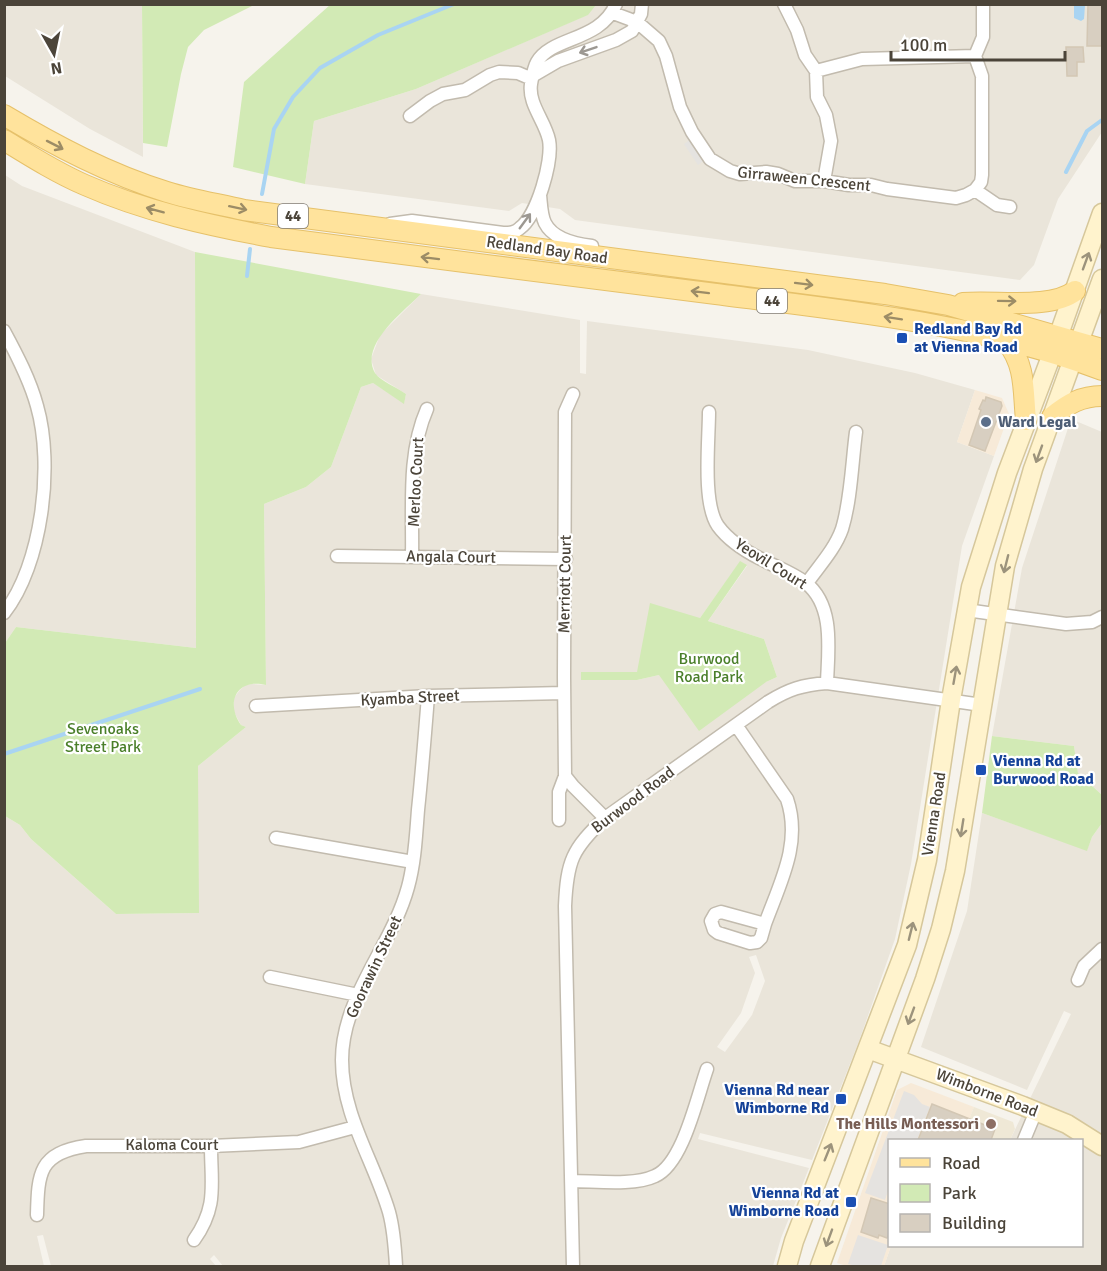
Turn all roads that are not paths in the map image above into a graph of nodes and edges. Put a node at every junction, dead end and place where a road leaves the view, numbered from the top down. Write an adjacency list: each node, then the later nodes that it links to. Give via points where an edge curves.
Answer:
1 (642, 4): 5 (street)
2 (784, 4): 7 (street, via 805,55)
3 (983, 4): 6 (street, via 983,37)
4 (615, 9): 5 (street, Girraween Crescent); 8 (street, via 594,30 541,57)
5 (638, 22): 8 (street, one-way to 8, via 632,31 616,40 570,56); 12 (street, Girraween Crescent, via 659,41 680,107 710,159 740,174 766,172 795,181)
6 (975, 56): 7 (street, via 862,59); 13 (street, via 982,76 982,175)
7 (816, 71): 12 (street, via 817,98 826,115 831,141)
8 (533, 77): 10 (street, via 509,72 490,75 465,90 437,97); 14 (street, via 532,101 546,129 550,154)
9 (4, 115): 17 (main road, Redland Bay Road / 44, one-way to 17, via 99,166 168,192 244,210)
10 (410, 116)
11 (4, 140): 23 (main road, Redland Bay Road / 44, one-way to 11, via 938,325 863,313 216,227 82,184)
12 (824, 181): 13 (street, Girraween Crescent, via 871,184 945,197)
13 (975, 190): 15 (street, via 997,205)
14 (540, 195): 17 (street, one-way to 14, via 412,221 513,232 526,223); 18 (street, via 546,226 569,242 673,257)
15 (1010, 207)
16 (1102, 213): 20 (main road, Vienna Road, one-way to 16)
17 (368, 227): 18 (main road, Redland Bay Road / 44)
18 (717, 273): 21 (main road, Redland Bay Road / 44, one-way to 21)
19 (1102, 279): 26 (main road, Vienna Road)
20 (1075, 291): 21 (main road, one-way to 20, via 1051,302); 24 (main road, Vienna Road)
21 (948, 305): 24 (main road, Redland Bay Road / 44)
22 (4, 331): 40 (street, via 38,407 45,483 27,570)
23 (1007, 342): 24 (main road, Redland Bay Road / 44); 33 (main road, via 1019,361 1023,377)
24 (1056, 345): 26 (main road, Redland Bay Road / 44); 33 (main road, Vienna Road)
25 (1102, 349): 26 (main road, Redland Bay Road / 44)
26 (1076, 350): 27 (main road, Redland Bay Road / 44); 32 (main road, Vienna Road)
27 (1102, 370)
28 (573, 394): 37 (street, Merriott Court, via 565,412)
29 (1102, 396): 32 (main road, via 1080,399)
30 (427, 409): 36 (street, Merloo Court, via 418,428 414,452)
31 (709, 412): 38 (street, Yeovil Court, via 709,500 717,525 735,544)
32 (1052, 417): 41 (main road, Vienna Road, one-way to 41, via 1005,566)
33 (1026, 420): 39 (main road, Vienna Road)
34 (856, 432): 38 (street, via 842,529)
35 (337, 556): 36 (street, Angala Court)
36 (412, 557): 37 (street, Angala Court)
37 (566, 559): 44 (street, Merriott Court)
38 (807, 584): 43 (street, Yeovil Court, via 824,610 829,645)
39 (966, 610): 41 (street); 46 (main road, Vienna Road, one-way to 39)
40 (4, 613)
41 (996, 615): 42 (street, via 1080,624); 47 (main road, Vienna Road)
42 (1102, 616)
43 (827, 683): 46 (street, Burwood Road); 49 (street, Burwood Road, via 785,692)
44 (564, 693): 45 (street, Kyamba Street); 50 (street, Merriott Court)
45 (428, 696): 48 (street, Kyamba Street); 54 (street, Goorawin Street)
46 (951, 700): 47 (street, Burwood Road); 60 (main road, Vienna Road, one-way to 46, via 908,945 927,861)
47 (982, 705): 61 (main road, Vienna Road, one-way to 61, via 955,871 934,949)
48 (256, 706)
49 (736, 724): 51 (street, Burwood Road); 55 (street, via 787,799 794,830)
50 (565, 776): 51 (street); 52 (street, Merriott Court, via 559,792)
51 (605, 818): 68 (street, Burwood Road, via 574,853 566,876)
52 (559, 820)
53 (276, 838): 54 (street)
54 (413, 862): 59 (street, Goorawin Street, via 401,908)
55 (765, 924)
56 (1102, 949): 58 (street, via 1084,966)
57 (270, 977): 59 (street)
58 (1078, 980)
59 (358, 995): 64 (street, Goorawin Street, via 345,1031 342,1060 344,1087)
60 (868, 1049): 61 (main road, Wimborne Road); 73 (main road, Vienna Road, one-way to 60)
61 (896, 1058): 63 (main road, Wimborne Road); 74 (main road, Vienna Road, one-way to 74)
62 (706, 1069): 68 (street, via 679,1152 666,1169 655,1177 636,1181)
63 (1036, 1111): 65 (street); 67 (main road, Wimborne Road, via 1067,1124)
64 (355, 1127): 66 (street, Kaloma Court, via 299,1142); 71 (street, Goorawin Street, via 388,1211)
65 (1024, 1139)
66 (211, 1146): 69 (street, Kaloma Court, via 69,1148 57,1153 40,1176); 70 (street, via 212,1203)
67 (1102, 1146)
68 (571, 1180): 72 (street, Burwood Road)
69 (37, 1215)
70 (194, 1240)
71 (396, 1266)
72 (573, 1266)
73 (787, 1266)
74 (820, 1266)

